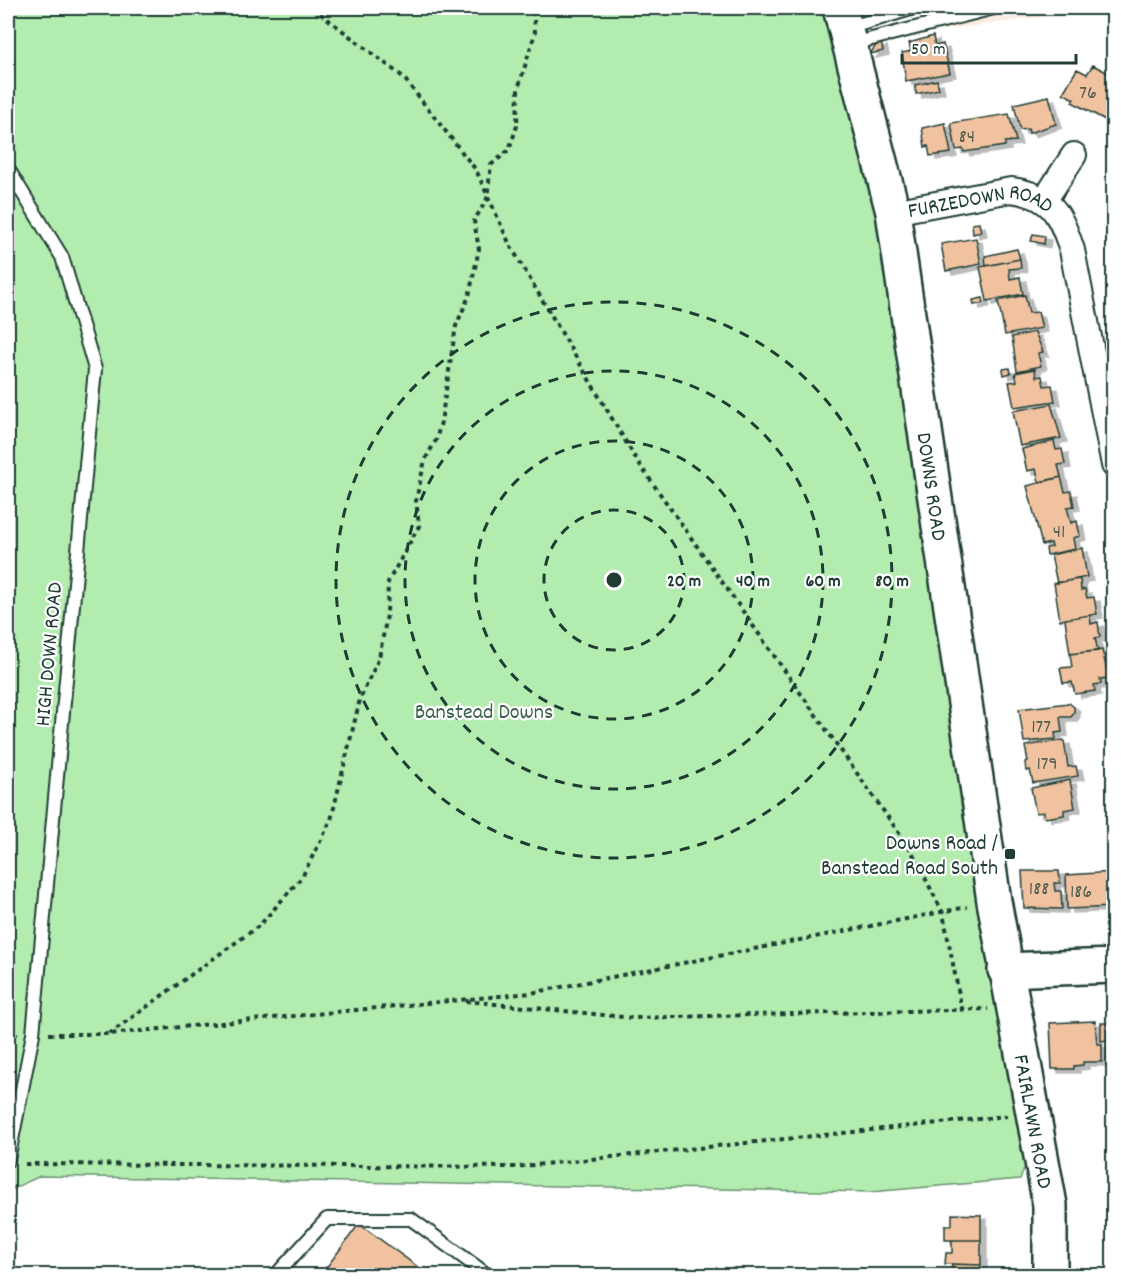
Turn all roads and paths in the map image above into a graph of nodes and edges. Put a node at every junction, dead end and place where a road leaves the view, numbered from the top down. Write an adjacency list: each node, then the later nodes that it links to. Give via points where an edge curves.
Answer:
1 (313, 8): 8 (path, via 403,77 476,170)
2 (532, 8): 8 (path, via 535,33 518,89 517,126 508,150 491,165)
3 (914, 8): 5 (lane)
4 (994, 8): 5 (lane)
5 (851, 30): 10 (street, DOWNS ROAD)
6 (1074, 156): 9 (street)
7 (8, 169): 21 (lane, HIGH DOWN ROAD, via 62,257 95,369)
8 (487, 199): 13 (path, via 637,461 911,850); 19 (path, via 474,221 479,249 469,296 456,326 441,422 425,460 416,500 419,526 388,582 379,658 360,699 331,820 302,877 260,925)
9 (1044, 201): 10 (street, FURZEDOWN ROAD, via 1027,192 1011,190); 11 (street, FURZEDOWN ROAD, via 1061,218 1072,250)
10 (893, 213): 12 (street, DOWNS ROAD)
11 (1113, 465)
12 (994, 901): 13 (path); 15 (street, DOWNS ROAD)
13 (943, 913): 16 (path, via 531,993); 18 (path)
14 (1113, 966): 15 (street)
15 (1005, 970): 17 (street, FAIRLAWN ROAD)
16 (457, 1000): 18 (path, via 633,1018); 19 (path)
17 (1013, 1009): 18 (path); 26 (street, FAIRLAWN ROAD, via 1050,1205)
18 (962, 1010)
19 (109, 1034): 21 (path)
20 (8, 1035): 21 (path)
21 (33, 1035): 23 (lane, HIGH DOWN ROAD)
22 (1008, 1116): 23 (path, via 515,1167)
23 (13, 1162)
24 (274, 1275): 25 (lane, via 327,1220 411,1219)
25 (489, 1275)
26 (1050, 1275)

